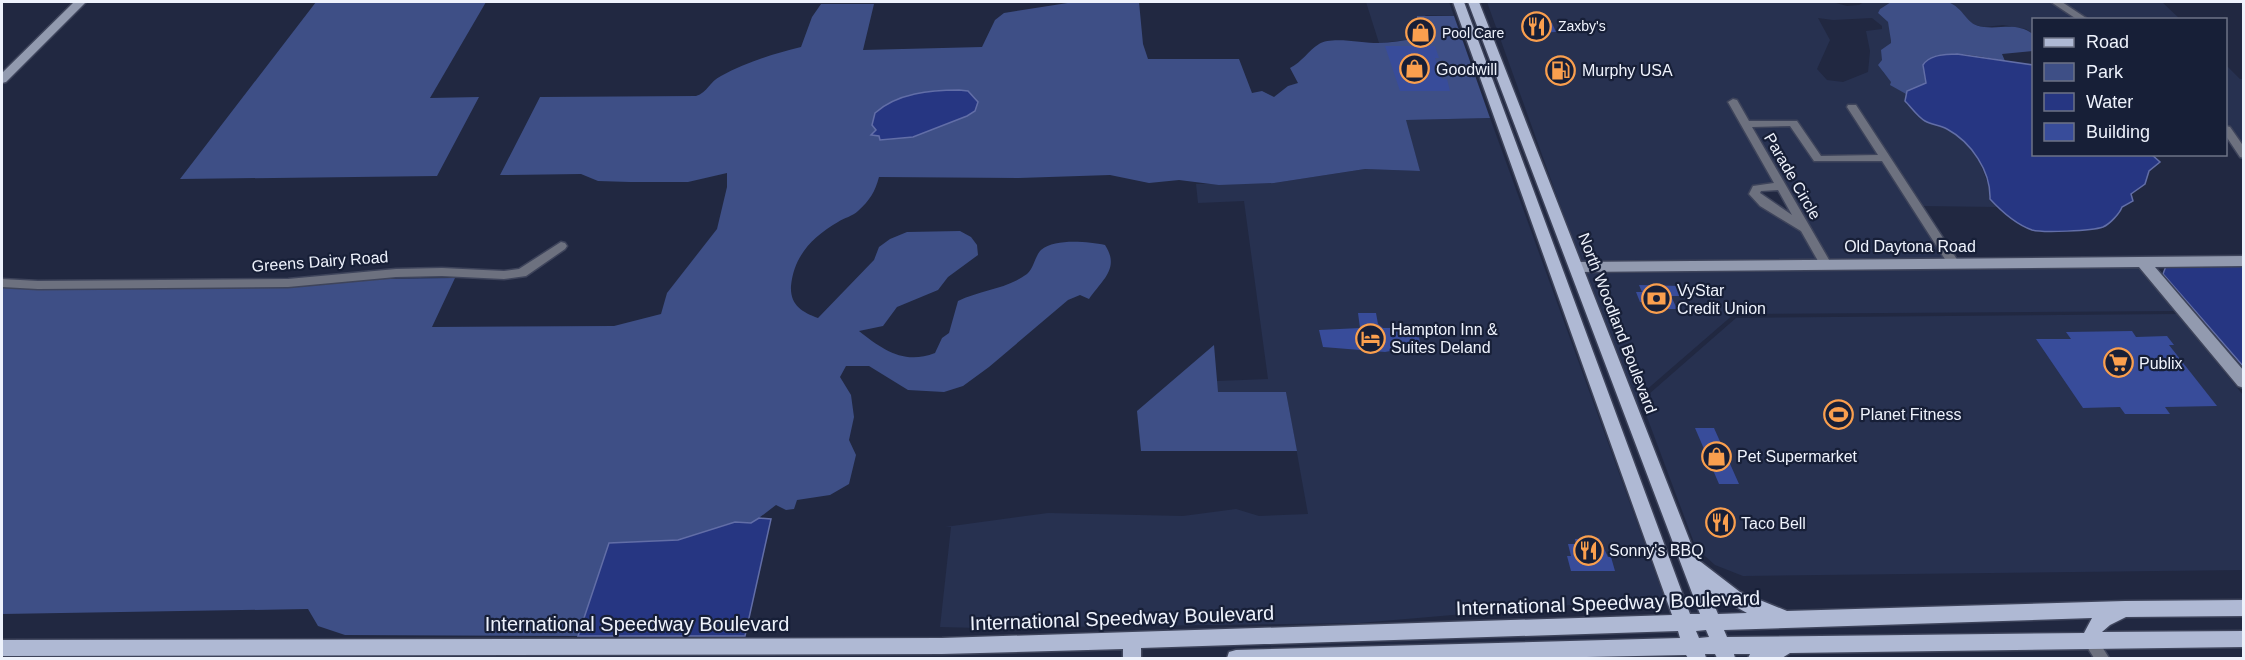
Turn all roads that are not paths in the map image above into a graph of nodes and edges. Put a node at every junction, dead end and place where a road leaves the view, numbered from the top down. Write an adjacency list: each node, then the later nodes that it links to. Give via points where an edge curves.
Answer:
1 (80, 2): 7 (street)
2 (1458, 2): 6 (main road)
3 (1473, 2): 8 (main road, North Woodland Boulevard)
4 (2056, 2): 5 (street)
5 (2082, 18)
6 (1483, 71): 8 (main road); 9 (main road)
7 (2, 79)
8 (1507, 91): 12 (main road, North Woodland Boulevard)
9 (1491, 94): 12 (main road, via 1503,98); 18 (main road)
10 (1733, 102): 13 (street, Parade Circle)
11 (1852, 107): 16 (street)
12 (1513, 108): 26 (main road, North Woodland Boulevard)
13 (1745, 124): 16 (street, via 1793,123 1818,159); 17 (street, Parade Circle)
14 (2227, 130): 15 (street)
15 (2244, 156)
16 (1885, 158): 24 (street)
17 (1780, 186): 19 (street, Parade Circle); 19 (street, via 1756,188 1754,194)
18 (1530, 202): 23 (main road); 26 (main road, via 1549,229 1559,256)
19 (1807, 232): 25 (street, Parade Circle)
20 (561, 246): 27 (street, Greens Dairy Road, via 522,273 504,275 396,273 288,283)
21 (2244, 261): 22 (street, Old Daytona Road)
22 (2144, 263): 24 (street, Old Daytona Road); 31 (street)
23 (1552, 264): 28 (main road); 29 (main road)
24 (1954, 264): 25 (street, Old Daytona Road)
25 (1826, 265): 26 (street, Old Daytona Road)
26 (1576, 267): 28 (main road, North Woodland Boulevard)
27 (2, 283)
28 (1583, 286): 30 (main road, North Woodland Boulevard)
29 (1582, 346): 30 (main road, via 1601,369); 36 (main road)
30 (1620, 381): 32 (main road, North Woodland Boulevard)
31 (2244, 382)
32 (1687, 557): 35 (main road, via 1729,598); 37 (main road, North Woodland Boulevard)
33 (2244, 608): 34 (main road, International Speedway Boulevard)
34 (2125, 609): 35 (main road, International Speedway Boulevard); 42 (main road, via 2101,620 2092,630)
35 (1798, 620): 37 (main road, International Speedway Boulevard)
36 (1684, 623): 37 (main road, International Speedway Boulevard); 38 (main road, International Speedway Boulevard); 48 (main road)
37 (1712, 623): 49 (main road, North Woodland Boulevard)
38 (1571, 626): 39 (main road, International Speedway Boulevard); 46 (main road)
39 (1425, 631): 40 (main road, International Speedway Boulevard); 50 (main road)
40 (1307, 635): 45 (main road, International Speedway Boulevard); 51 (main road)
41 (2244, 639): 42 (main road)
42 (2091, 642): 43 (main road); 54 (street)
43 (1793, 646): 49 (main road); 53 (main road)
44 (2, 648): 47 (main road, International Speedway Boulevard, via 535,646)
45 (1132, 649): 47 (main road, International Speedway Boulevard)
46 (1578, 649): 48 (main road); 50 (main road)
47 (940, 652)
48 (1695, 652): 49 (main road)
49 (1724, 652)
50 (1441, 653): 51 (main road)
51 (1303, 657): 52 (main road)
52 (1236, 658)
53 (1757, 658)
54 (2102, 658)

